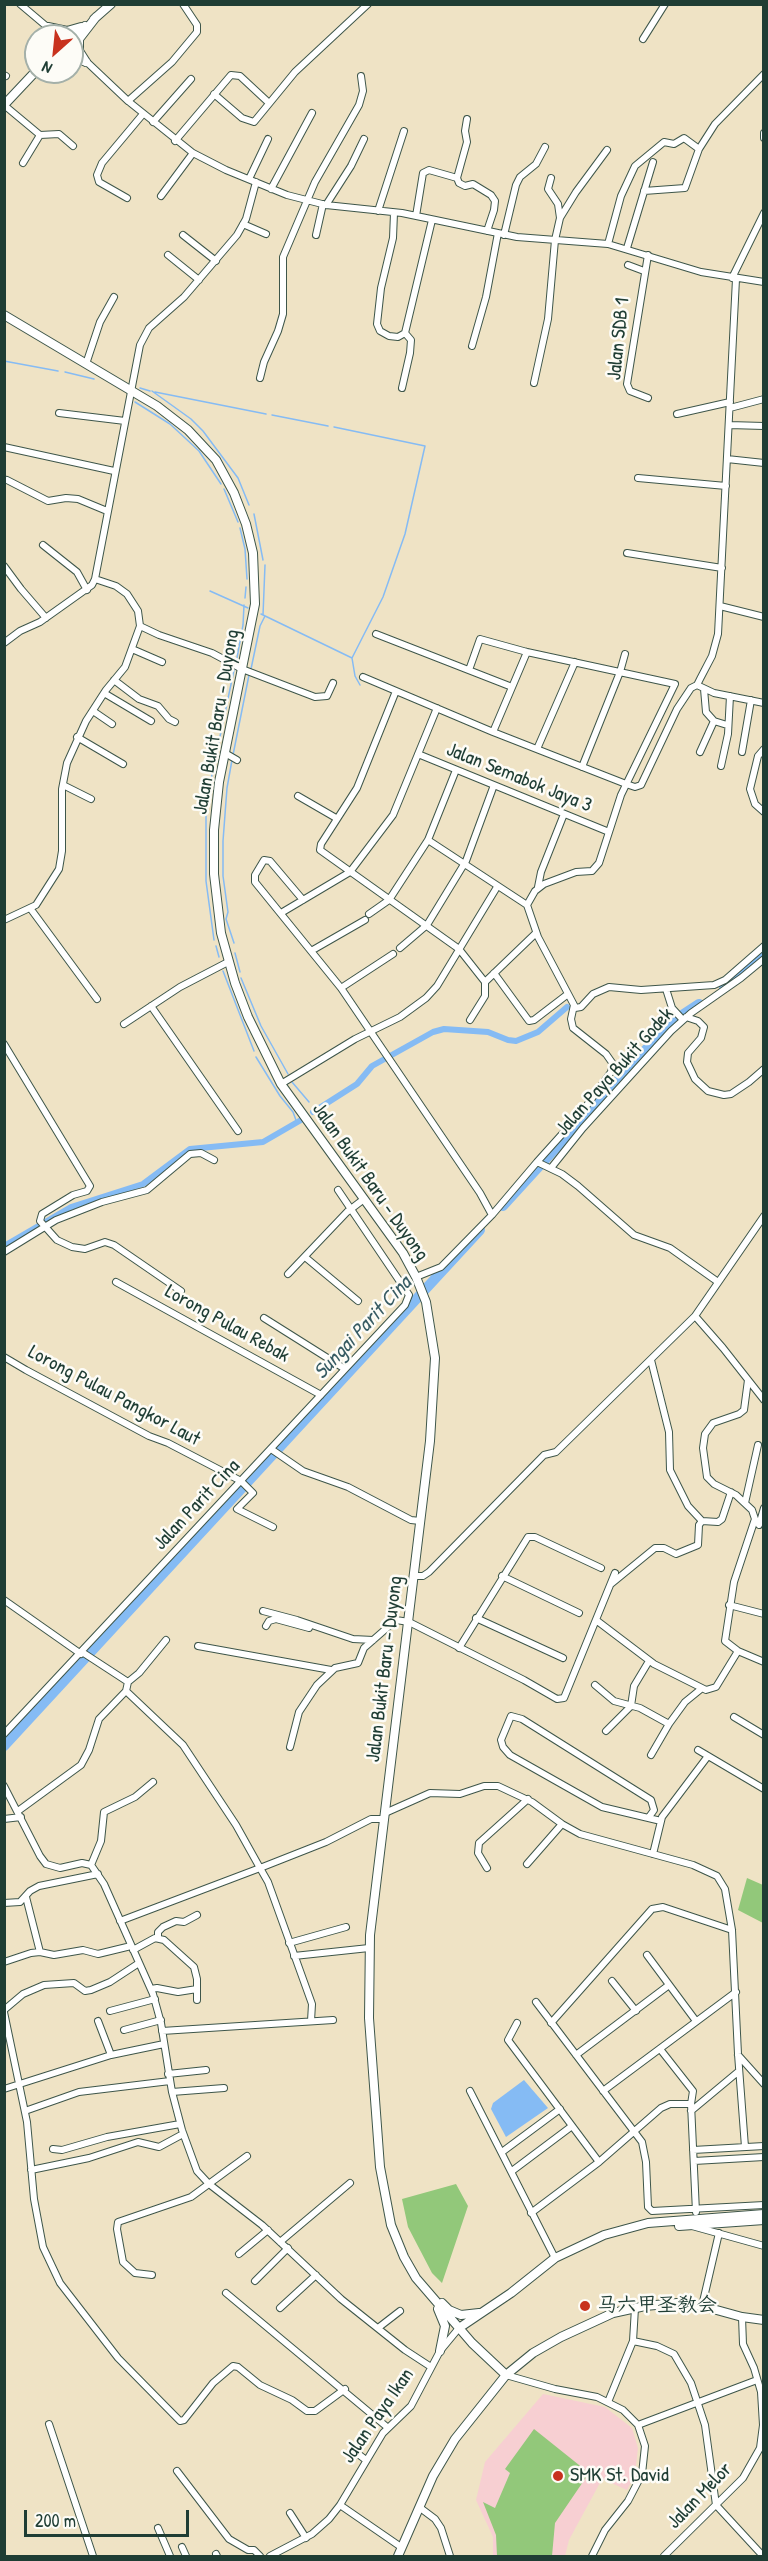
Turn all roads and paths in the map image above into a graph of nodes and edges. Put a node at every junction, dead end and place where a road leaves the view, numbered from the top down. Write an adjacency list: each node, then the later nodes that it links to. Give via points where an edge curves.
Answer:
1 (20, 4): 7 (street)
2 (111, 4): 6 (main road)
3 (183, 4): 16 (street, via 197,25 197,32 172,62)
4 (368, 4): 17 (street, via 295,72)
5 (665, 4): 9 (street)
6 (96, 17): 8 (main road); 10 (main road, via 79,39 79,51)
7 (44, 24)
8 (86, 25)
9 (643, 39)
10 (86, 62): 16 (street)
11 (361, 76): 45 (street, via 363,90 358,105)
12 (191, 78): 22 (street)
13 (762, 79): 32 (street, via 715,124)
14 (24, 84): 18 (main road)
15 (214, 94): 17 (street, via 250,123); 17 (street, via 229,76 237,74); 29 (street)
16 (128, 100): 20 (street)
17 (269, 103)
18 (4, 105): 25 (street)
19 (312, 113): 41 (street)
20 (143, 114): 22 (street); 44 (street, via 97,174 99,182)
21 (467, 119): 37 (street, via 467,142)
22 (153, 122): 29 (street)
23 (404, 131): 47 (street)
24 (764, 133): 26 (street)
25 (40, 135): 30 (street, via 59,134); 36 (street)
26 (764, 138)
27 (268, 139): 39 (street)
28 (364, 139): 46 (street)
29 (175, 141): 34 (street)
30 (73, 146)
31 (545, 147): 56 (street, via 536,164 520,177)
32 (699, 149): 42 (street, via 685,188); 60 (street, via 684,138 674,144 664,142 635,166 621,196)
33 (607, 150): 51 (street)
34 (193, 153): 39 (street); 43 (street)
35 (653, 162): 42 (street)
36 (23, 163)
37 (457, 178): 50 (street, via 426,171); 54 (street, via 462,184 473,184 488,192 495,201)
38 (551, 178): 51 (street, via 548,189 558,204)
39 (249, 179): 40 (street)
40 (256, 182): 41 (street); 53 (street)
41 (271, 189): 45 (street)
42 (644, 191): 61 (street)
43 (160, 196)
44 (127, 198)
45 (306, 200): 46 (street); 75 (street, via 283,257 284,314)
46 (324, 205): 47 (street); 58 (street)
47 (378, 211): 48 (street)
48 (394, 213): 50 (street); 72 (street, via 377,324 389,336)
49 (764, 213): 67 (street)
50 (416, 216): 52 (street)
51 (560, 218): 59 (street)
52 (432, 220): 54 (street); 72 (street)
53 (243, 224): 55 (street); 64 (street)
54 (487, 231): 56 (street)
55 (266, 234)
56 (501, 234): 59 (street); 73 (street)
57 (183, 235): 64 (street)
58 (316, 235)
59 (555, 240): 60 (street); 76 (street, via 548,319)
60 (608, 244): 61 (street)
61 (627, 248): 63 (street)
62 (168, 255): 68 (street)
63 (648, 255): 66 (street, Jalan SDB 1); 67 (street)
64 (216, 261): 68 (street)
65 (628, 265): 66 (street)
66 (644, 271): 79 (street, Jalan SDB 1, via 627,384 630,391)
67 (734, 279): 69 (street); 81 (street)
68 (199, 280): 78 (street, via 144,337)
69 (762, 280)
70 (114, 297): 74 (street, via 100,322)
71 (4, 315): 74 (main road, Jalan Bukit Baru - Duyong)
72 (405, 333): 77 (street, via 411,340)
73 (472, 346)
74 (86, 364): 78 (main road, Jalan Bukit Baru - Duyong)
75 (260, 378)
76 (534, 383)
77 (402, 388)
78 (131, 390): 84 (street); 112 (main road, Jalan Bukit Baru - Duyong, via 188,430 216,460 234,493 246,524 255,578 255,604)
79 (648, 398)
80 (764, 399): 81 (street)
81 (730, 405): 83 (street); 85 (street)
82 (59, 413): 84 (street)
83 (677, 414)
84 (125, 421): 90 (street)
85 (729, 425): 86 (street); 88 (street)
86 (764, 426)
87 (4, 447): 90 (street)
88 (727, 459): 89 (street); 93 (street)
89 (764, 462)
90 (114, 471): 94 (street)
91 (638, 478): 93 (street)
92 (7, 480): 94 (street, via 48,501 78,499)
93 (726, 486): 98 (street)
94 (107, 511): 99 (street)
95 (43, 545): 100 (street, via 77,572)
96 (627, 553): 98 (street)
97 (4, 566): 103 (street)
98 (722, 568): 101 (street)
99 (95, 579): 100 (street); 104 (street, via 128,594)
100 (87, 590): 103 (street)
101 (720, 606): 102 (street); 118 (street, via 717,642)
102 (764, 617)
103 (46, 618): 106 (street)
104 (141, 626): 107 (street); 112 (street)
105 (376, 634): 113 (street)
106 (4, 643)
107 (132, 649): 110 (street); 116 (street, via 125,668)
108 (527, 652): 111 (street); 113 (street, via 480,639); 119 (street)
109 (625, 654): 114 (street)
110 (162, 662)
111 (575, 663): 114 (street); 135 (street)
112 (242, 669): 117 (street, via 320,698 327,696); 172 (main road, Jalan Bukit Baru - Duyong, via 231,756 219,782 214,830 214,874)
113 (469, 670): 119 (street)
114 (620, 672): 142 (street); 144 (street, via 675,684)
115 (363, 677): 121 (street)
116 (114, 680): 122 (street); 130 (street, via 139,699 158,706)
117 (333, 684)
118 (697, 686): 120 (street); 144 (street, via 691,688 677,710 641,785)
119 (512, 687): 133 (street)
120 (704, 689): 123 (street); 129 (street, via 706,712)
121 (396, 691): 126 (street); 151 (street, via 357,788)
122 (104, 693): 127 (street); 128 (street)
123 (730, 696): 124 (street); 132 (street)
124 (751, 700): 125 (street); 138 (street)
125 (764, 703)
126 (437, 708): 133 (street); 139 (street)
127 (93, 711): 131 (street); 134 (street)
128 (151, 721)
129 (714, 721): 132 (street); 137 (street)
130 (176, 722)
131 (112, 724)
132 (727, 725): 141 (street)
133 (493, 732): 135 (street)
134 (78, 737): 140 (street); 145 (street)
135 (537, 749): 142 (street)
136 (764, 749): 149 (street, via 758,756 750,794)
137 (700, 752)
138 (742, 752)
139 (418, 754): 143 (street, Jalan Semabok Jaya 3); 155 (street, via 393,815)
140 (123, 764)
141 (721, 766)
142 (582, 767): 144 (street)
143 (456, 770): 146 (street, Jalan Semabok Jaya 3); 153 (street)
144 (626, 784): 152 (street)
145 (63, 785): 148 (street); 161 (street, via 62,861 41,899)
146 (494, 785): 150 (street, Jalan Semabok Jaya 3); 154 (street)
147 (298, 796): 151 (street)
148 (91, 799)
149 (764, 812)
150 (564, 814): 152 (street, Jalan Semabok Jaya 3); 157 (street)
151 (336, 818): 155 (street, via 320,850)
152 (609, 831): 157 (street, via 602,856 592,871 576,872)
153 (428, 840): 154 (street); 159 (street)
154 (464, 864): 156 (street); 164 (street)
155 (350, 872): 158 (street); 159 (street)
156 (497, 887): 160 (street); 168 (street)
157 (538, 887): 160 (street)
158 (303, 900): 162 (street); 162 (street, via 270,861 264,860 254,880)
159 (389, 900): 164 (street); 169 (street)
160 (527, 905): 165 (street)
161 (30, 908): 163 (street); 178 (street)
162 (281, 913): 169 (street)
163 (4, 920)
164 (427, 925): 167 (street); 168 (street)
165 (536, 933): 173 (street); 177 (street)
166 (764, 946): 176 (street, via 725,980)
167 (400, 948)
168 (459, 949): 174 (street); 184 (street, via 433,993)
169 (311, 951): 175 (street)
170 (393, 954): 175 (street)
171 (764, 959): 181 (street, Jalan Paya Bukit Godek, via 722,993)
172 (228, 962): 179 (street); 187 (main road, Jalan Bukit Baru - Duyong, via 248,1017)
173 (494, 973): 174 (street); 177 (street, via 529,1021)
174 (485, 982): 182 (street, via 485,996)
175 (340, 988): 184 (street)
176 (666, 991): 180 (street, via 609,987); 181 (street)
177 (568, 994): 180 (street)
178 (97, 999)
179 (151, 1006): 183 (street); 188 (street)
180 (575, 1008): 190 (street, via 571,1019 576,1032 613,1064 582,1112)
181 (682, 1017): 186 (street, via 698,1021 704,1028 688,1053 687,1062 694,1079 708,1091 731,1094); 191 (street, Jalan Paya Bukit Godek)
182 (470, 1020)
183 (124, 1024)
184 (371, 1032): 187 (street); 195 (street)
185 (4, 1044): 197 (street, via 90,1186 42,1214)
186 (764, 1069)
187 (281, 1084): 193 (main road, Jalan Bukit Baru - Duyong)
188 (238, 1131)
189 (214, 1160): 197 (street, via 201,1153 190,1154 147,1190)
190 (538, 1163): 191 (street); 195 (street)
191 (549, 1168): 203 (street, via 578,1186 634,1235 670,1248)
192 (338, 1190): 194 (street)
193 (364, 1199): 194 (street); 201 (main road, Jalan Bukit Baru - Duyong, via 403,1253)
194 (352, 1209): 199 (street); 210 (street, Jalan Parit Cina, via 409,1295 405,1305)
195 (492, 1215): 201 (street, via 441,1267)
196 (764, 1216): 203 (street)
197 (43, 1225): 198 (street); 204 (street, via 57,1240 80,1250 105,1242 114,1245)
198 (4, 1252)
199 (305, 1257): 200 (street); 205 (street)
200 (288, 1274)
201 (417, 1280): 220 (main road, Jalan Bukit Baru - Duyong, via 433,1338 436,1380)
202 (116, 1282): 212 (street, Lorong Pulau Rebak)
203 (718, 1282): 206 (street)
204 (181, 1291)
205 (358, 1301)
206 (695, 1316): 209 (street); 211 (street)
207 (264, 1318): 210 (street)
208 (4, 1356): 216 (street, Lorong Pulau Pangkor Laut)
209 (651, 1360): 221 (street, via 669,1432 670,1470 688,1506); 227 (street, via 556,1452 544,1455 429,1572)
210 (345, 1369): 212 (street, Jalan Parit Cina)
211 (748, 1380): 213 (street); 217 (street, via 744,1410 713,1423 703,1441 707,1477)
212 (321, 1395): 215 (street, Jalan Parit Cina)
213 (764, 1400)
214 (758, 1445): 218 (street)
215 (272, 1450): 216 (street, Jalan Parit Cina); 220 (street, via 315,1476 348,1486 406,1518)
216 (244, 1484): 223 (street, via 253,1493 237,1509); 245 (street, Jalan Parit Cina)
217 (731, 1492): 218 (street); 221 (street, via 722,1519)
218 (745, 1503): 222 (street)
219 (764, 1508): 222 (street)
220 (420, 1521): 227 (main road, Jalan Bukit Baru - Duyong)
221 (702, 1521): 229 (street, via 698,1545 676,1554 655,1548)
222 (757, 1524): 224 (street); 231 (street)
223 (273, 1527)
224 (764, 1531)
225 (601, 1568): 228 (street, via 531,1536)
226 (615, 1573): 229 (street)
227 (413, 1576): 237 (main road, Jalan Bukit Baru - Duyong)
228 (502, 1576): 233 (street); 235 (street)
229 (609, 1585): 236 (street)
230 (4, 1600): 245 (street)
231 (729, 1605): 234 (street); 244 (street, via 725,1641)
232 (263, 1611): 240 (street, via 353,1639)
233 (579, 1613)
234 (764, 1614)
235 (476, 1618): 243 (street); 246 (street)
236 (596, 1620): 243 (street, via 567,1695 561,1700); 248 (street)
237 (409, 1622): 240 (street, via 396,1620); 243 (street); 271 (main road, Jalan Bukit Baru - Duyong)
238 (266, 1626): 241 (street, via 273,1619 281,1620)
239 (166, 1640): 250 (street)
240 (373, 1640): 241 (street)
241 (367, 1645): 249 (street, via 355,1666)
242 (198, 1646): 249 (street)
243 (459, 1648)
244 (738, 1651): 247 (street); 252 (street, via 716,1687)
245 (85, 1655): 250 (street); 258 (street, Jalan Parit Cina)
246 (563, 1658)
247 (763, 1660)
248 (649, 1661): 252 (street); 254 (street, via 634,1686)
249 (331, 1670): 260 (street, via 299,1713)
250 (128, 1682): 253 (street)
251 (595, 1685): 254 (street, via 614,1701)
252 (701, 1689): 256 (street)
253 (126, 1691): 269 (street, via 102,1716 81,1765); 279 (street, via 183,1745)
254 (631, 1706): 256 (street); 257 (street)
255 (734, 1717): 259 (street)
256 (669, 1724): 262 (street)
257 (606, 1731)
258 (4, 1734)
259 (764, 1735)
260 (290, 1747)
261 (698, 1750): 263 (street)
262 (651, 1755)
263 (708, 1756): 266 (street); 270 (street)
264 (153, 1782): 278 (street, via 135,1797 104,1812 101,1841)
265 (4, 1786): 269 (street)
266 (764, 1789)
267 (528, 1799): 271 (street, via 491,1785 460,1794 430,1793); 275 (street); 280 (street, via 479,1843 478,1852)
268 (651, 1800): 270 (street); 272 (street, via 654,1810); 272 (street, via 522,1719 514,1716 509,1720 501,1740 510,1755 602,1807)
269 (20, 1814): 273 (street); 278 (street, via 46,1864 60,1868)
270 (664, 1814): 274 (street)
271 (385, 1816): 279 (street); 291 (main road, Jalan Bukit Baru - Duyong)
272 (649, 1817): 274 (street)
273 (4, 1819)
274 (661, 1821): 276 (street)
275 (562, 1824): 276 (street, via 580,1834); 277 (street)
276 (653, 1854): 287 (street, via 709,1870 717,1876 728,1902)
277 (527, 1864)
278 (91, 1865): 281 (street)
279 (260, 1868): 285 (street); 289 (street)
280 (487, 1868)
281 (98, 1874): 282 (street, via 39,1886); 285 (street)
282 (26, 1897): 283 (street, via 15,1904); 292 (street)
283 (4, 1904)
284 (196, 1915): 288 (street, via 163,1927)
285 (120, 1921): 290 (street)
286 (346, 1927): 289 (street)
287 (732, 1930): 301 (street); 314 (street, via 663,1907 652,1909)
288 (158, 1938): 290 (street); 300 (street, via 194,1967)
289 (290, 1942): 294 (street)
290 (132, 1948): 292 (street, via 98,1954 82,1950 54,1956); 296 (street)
291 (369, 1948): 294 (street); 370 (main road, Jalan Bukit Baru - Duyong, via 369,2018 380,2167 391,2225)
292 (40, 1952): 295 (street)
293 (647, 1955): 298 (street)
294 (294, 1956): 311 (street, via 312,2004)
295 (4, 1962)
296 (139, 1963): 299 (street); 305 (street, via 110,1982 85,1991 74,1983 44,1985 23,1994)
297 (612, 1981): 307 (street)
298 (669, 1985): 307 (street); 312 (street)
299 (151, 1989): 300 (street); 302 (street)
300 (197, 1989): 303 (street)
301 (736, 1992): 312 (street); 320 (street)
302 (154, 1999): 306 (street); 308 (street)
303 (197, 2000)
304 (536, 2002): 314 (street)
305 (4, 2011): 316 (street)
306 (110, 2011)
307 (636, 2011): 322 (street)
308 (161, 2020): 315 (street); 317 (street)
309 (333, 2020): 311 (street)
310 (98, 2021): 321 (street)
311 (311, 2021): 317 (street)
312 (696, 2021): 319 (street)
313 (517, 2023): 334 (street, via 508,2040)
314 (551, 2023): 322 (street)
315 (124, 2030)
316 (6, 2031): 326 (street)
317 (162, 2031): 318 (street)
318 (164, 2044): 321 (street); 325 (street)
319 (660, 2049): 331 (street); 333 (street, via 693,2091)
320 (738, 2054): 324 (street); 327 (street)
321 (111, 2055): 326 (street)
322 (576, 2055): 331 (street)
323 (206, 2070): 325 (street)
324 (739, 2071): 333 (street); 341 (street)
325 (169, 2078): 332 (street); 335 (street, via 79,2092)
326 (19, 2083): 329 (street); 335 (street)
327 (764, 2084)
328 (224, 2088): 332 (street)
329 (4, 2089)
330 (470, 2091): 344 (street)
331 (603, 2091): 338 (street)
332 (172, 2092): 336 (street)
333 (691, 2107): 338 (street, via 665,2105); 343 (street)
334 (560, 2109): 337 (street); 344 (street)
335 (24, 2111): 349 (street)
336 (180, 2124): 339 (street); 342 (street)
337 (572, 2126): 347 (street); 350 (street)
338 (635, 2133): 347 (street); 354 (street, via 644,2148 650,2209)
339 (183, 2134): 349 (street, via 159,2147 138,2142 67,2164); 352 (street, via 197,2171)
340 (764, 2146): 341 (street)
341 (745, 2147): 343 (street)
342 (53, 2149)
343 (693, 2150): 348 (street)
344 (502, 2152): 350 (street)
345 (247, 2156): 352 (street)
346 (764, 2157): 348 (street)
347 (599, 2162): 355 (street)
348 (694, 2162): 354 (street)
349 (31, 2169): 388 (street, via 39,2235 60,2283 118,2358 177,2419 184,2420 213,2383 233,2366 307,2411 315,2411)
350 (512, 2171): 355 (street)
351 (350, 2183): 363 (street)
352 (210, 2184): 360 (street); 368 (street, via 179,2202 118,2222 123,2262 135,2273)
353 (764, 2205): 354 (street)
354 (696, 2209): 358 (street)
355 (531, 2213): 367 (street)
356 (764, 2214): 358 (main road)
357 (764, 2220): 358 (main road)
358 (697, 2222): 359 (main road, Jalan Paya Ikan); 362 (main road, Jalan Paya Ikan, via 648,2223)
359 (688, 2225): 361 (street); 362 (main road, Jalan Paya Ikan)
360 (267, 2230): 363 (street); 366 (street)
361 (719, 2233): 364 (street); 374 (street)
362 (604, 2235): 367 (main road, Jalan Paya Ikan)
363 (280, 2242): 365 (street)
364 (764, 2246)
365 (288, 2248): 369 (street); 371 (street)
366 (239, 2254)
367 (555, 2258): 377 (main road, Jalan Paya Ikan)
368 (152, 2275)
369 (316, 2275): 375 (street); 381 (street)
370 (416, 2278): 373 (main road, Jalan Bukit Baru - Duyong); 377 (main road, via 456,2314)
371 (255, 2281)
372 (226, 2293): 388 (street)
373 (435, 2302): 382 (main road, Jalan Bukit Baru - Duyong); 384 (main road, via 445,2326)
374 (702, 2306): 376 (main road, via 677,2303); 379 (main road)
375 (280, 2308)
376 (635, 2308): 383 (street); 386 (main road, via 613,2313 561,2337)
377 (486, 2310): 382 (main road, Jalan Paya Ikan)
378 (400, 2311): 381 (street)
379 (742, 2317): 380 (main road); 387 (street, Jalan Melor, via 742,2344)
380 (764, 2320)
381 (378, 2328): 385 (street)
382 (459, 2328): 384 (street, Jalan Paya Ikan); 386 (main road, Jalan Bukit Baru - Duyong)
383 (633, 2342): 389 (street); 390 (street, via 674,2354 691,2383)
384 (440, 2352): 385 (street, Jalan Paya Ikan)
385 (431, 2367): 393 (street, Jalan Paya Ikan, via 411,2406)
386 (506, 2375): 389 (street); 399 (main road, via 455,2439)
387 (758, 2380): 390 (street); 398 (street, Jalan Melor, via 764,2425 760,2448 743,2478)
388 (345, 2390): 393 (street)
389 (608, 2402): 392 (street)
390 (697, 2403): 392 (street); 398 (street, via 709,2445)
391 (49, 2424): 405 (street)
392 (638, 2425): 412 (street, via 645,2446 642,2474)
393 (387, 2427): 395 (street, Jalan Paya Ikan)
394 (354, 2451): 395 (street)
395 (366, 2460): 397 (street, Jalan Paya Ikan)
396 (177, 2470): 408 (street, via 229,2539)
397 (340, 2505): 402 (street, Jalan Paya Ikan); 404 (street)
398 (716, 2505): 413 (street, Jalan Melor); 414 (street)
399 (419, 2507): 404 (main road); 411 (street, via 441,2528)
400 (291, 2513): 402 (street)
401 (158, 2528): 406 (street)
402 (306, 2538): 409 (street, Jalan Paya Ikan)
403 (182, 2547): 407 (street)
404 (401, 2547): 410 (main road)
405 (93, 2556)
406 (170, 2556)
407 (186, 2556)
408 (260, 2556)
409 (270, 2556)
410 (398, 2556)
411 (450, 2556)
412 (592, 2556)
413 (664, 2556)
414 (763, 2556)

